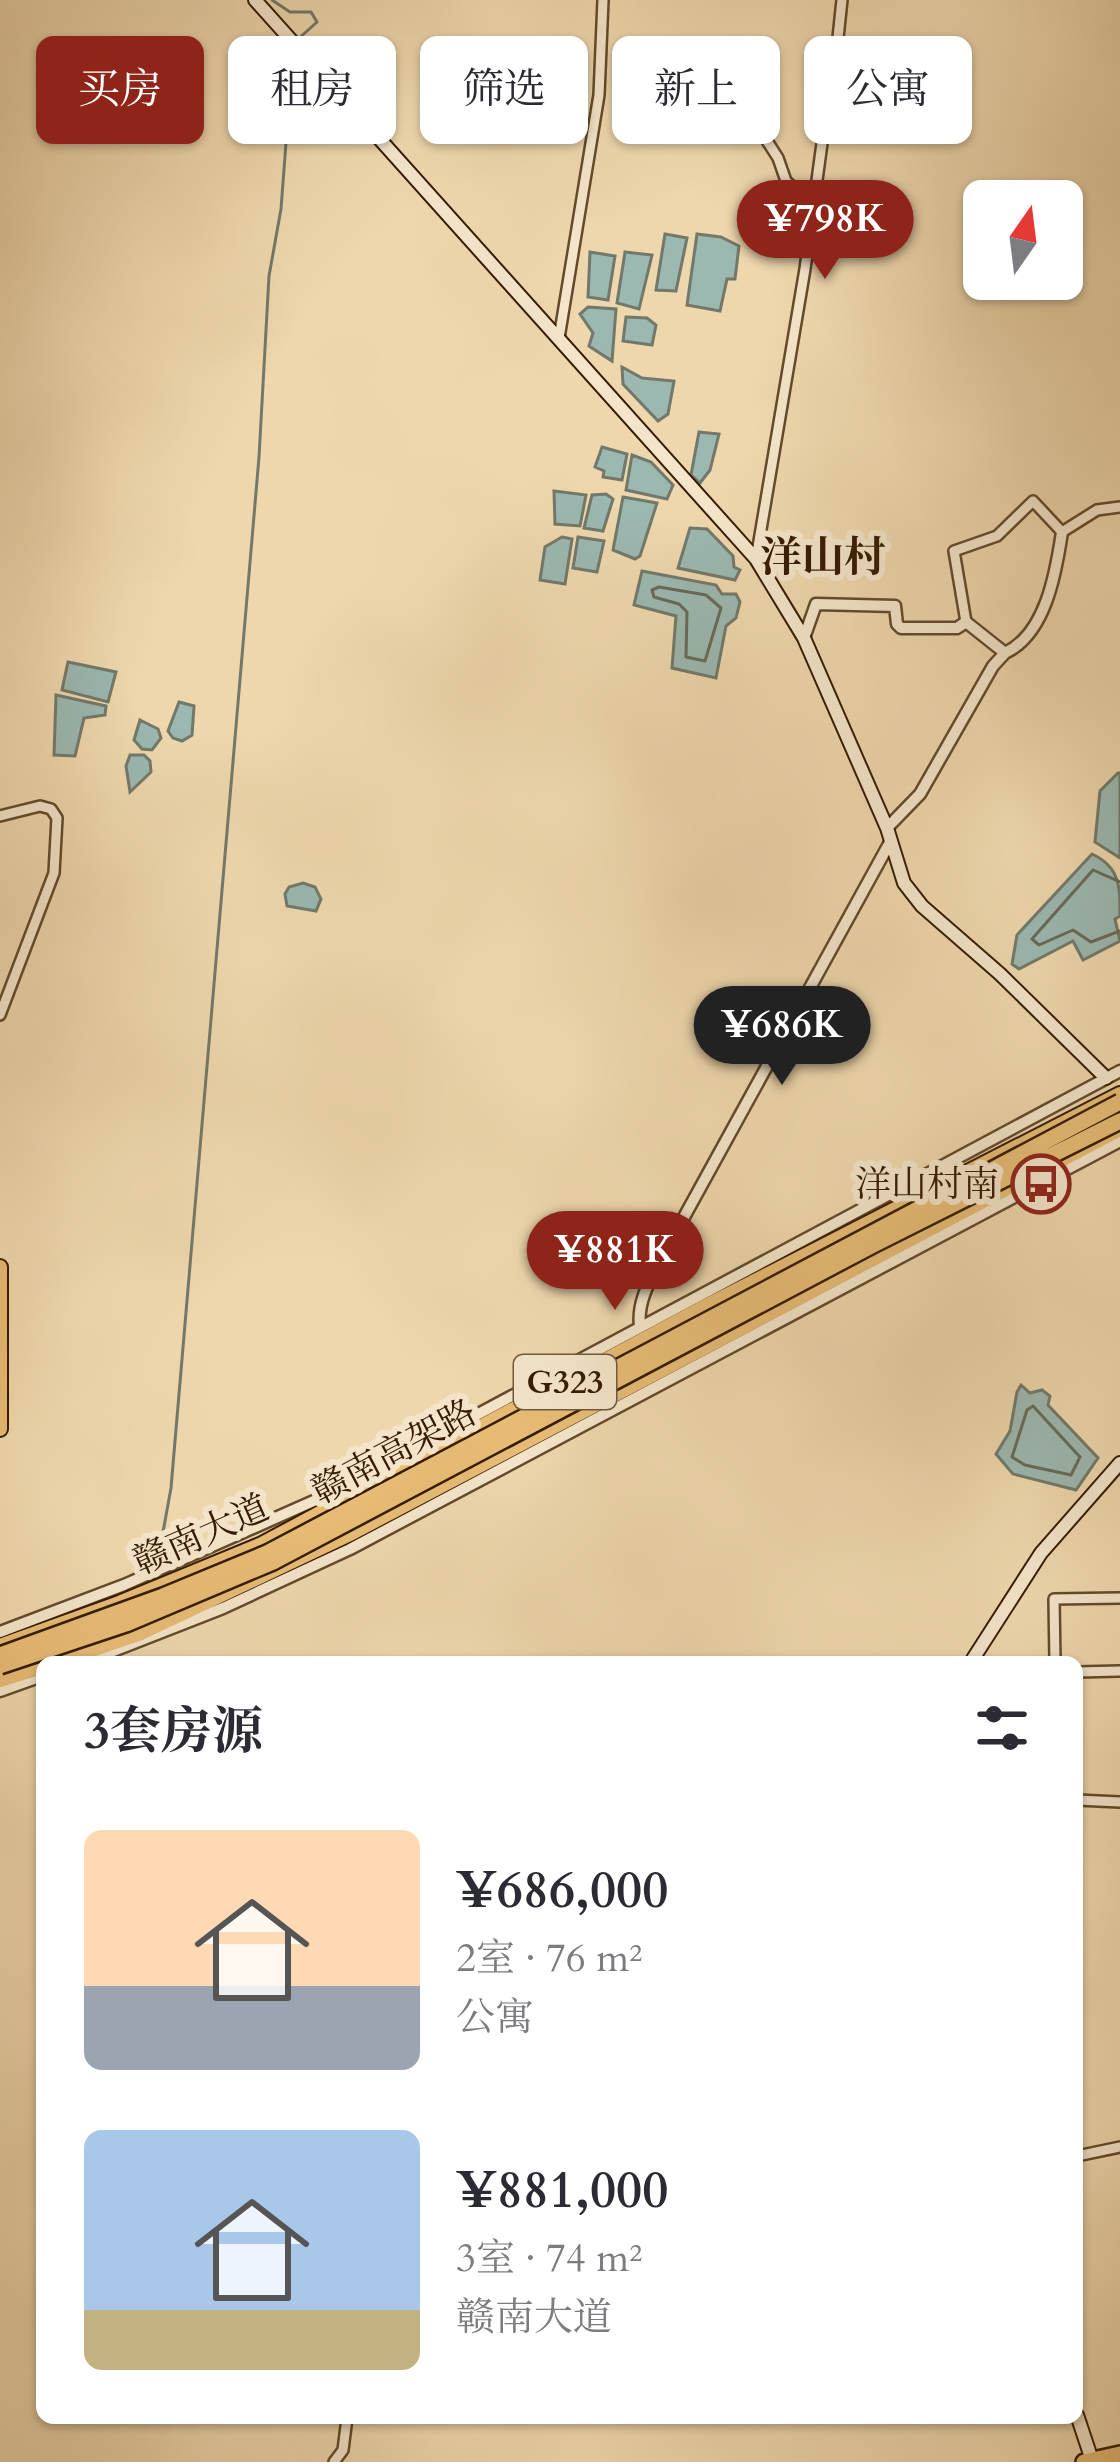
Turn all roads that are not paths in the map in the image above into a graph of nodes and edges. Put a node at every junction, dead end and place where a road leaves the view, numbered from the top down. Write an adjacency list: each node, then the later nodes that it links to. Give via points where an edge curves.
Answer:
1 (255, 0): 6 (main road)
2 (603, 0): 6 (street, via 599,95)
3 (842, 0): 5 (street, via 838,78)
4 (769, 144): 5 (street, via 786,182)
5 (812, 204): 9 (street)
6 (559, 338): 9 (main road)
7 (1120, 507): 8 (street, via 1097,510)
8 (1062, 532): 10 (street, via 1034,501 997,536 954,551); 12 (street, via 1032,632)
9 (756, 559): 11 (main road)
10 (966, 622): 11 (street, via 920,631 897,623 895,605 825,602 812,608); 12 (street)
11 (805, 638): 14 (main road)
12 (1005, 653): 14 (street, via 920,794)
13 (0, 816): 16 (street, via 40,806 57,818 54,873)
14 (887, 828): 15 (main road)
15 (889, 844): 18 (main road, via 922,906); 26 (street, via 661,1259)
16 (0, 1016)
17 (1120, 1071): 18 (street)
18 (1106, 1078): 26 (street)
19 (1120, 1098): 22 (main road, 赣南大道 / G323); 31 (highway, 赣南高架路, bridge, via 267,1553 163,1596)
20 (1120, 1125): 24 (main road, 赣南大道 / G323); 36 (highway, 赣南高架路, bridge, via 873,1245 274,1562)
21 (1120, 1142): 33 (street, via 350,1549)
22 (796, 1262): 24 (main road); 25 (main road, 赣南大道 / G323)
23 (0, 1268): 28 (main road)
24 (812, 1291): 27 (main road, 赣南大道 / G323)
25 (706, 1306): 27 (main road); 31 (main road, 赣南大道 / G323, via 262,1544)
26 (640, 1325): 31 (street, via 325,1496)
27 (724, 1338): 32 (main road, 赣南大道 / G323, via 348,1535 141,1633)
28 (0, 1429)
29 (1120, 1463): 34 (main road, via 1040,1553)
30 (1120, 1598): 35 (street, via 1054,1599)
31 (3, 1644): 40 (main road)
32 (74, 1656)
33 (100, 1656)
34 (975, 1656)
35 (1055, 1656)
36 (0, 1666)
37 (36, 1669): 40 (main road)
38 (1120, 1671): 39 (street)
39 (1083, 1672)
40 (20, 1675): 42 (main road)
41 (36, 1678): 43 (street)
42 (0, 1680)
43 (0, 1690)
44 (1083, 1800): 45 (street)
45 (1120, 1802)
46 (1120, 2147): 47 (street)
47 (1083, 2155)
48 (346, 2424): 52 (street)
49 (1079, 2424): 51 (main road)
50 (1120, 2454): 51 (highway)
51 (1088, 2461)
52 (334, 2462)

